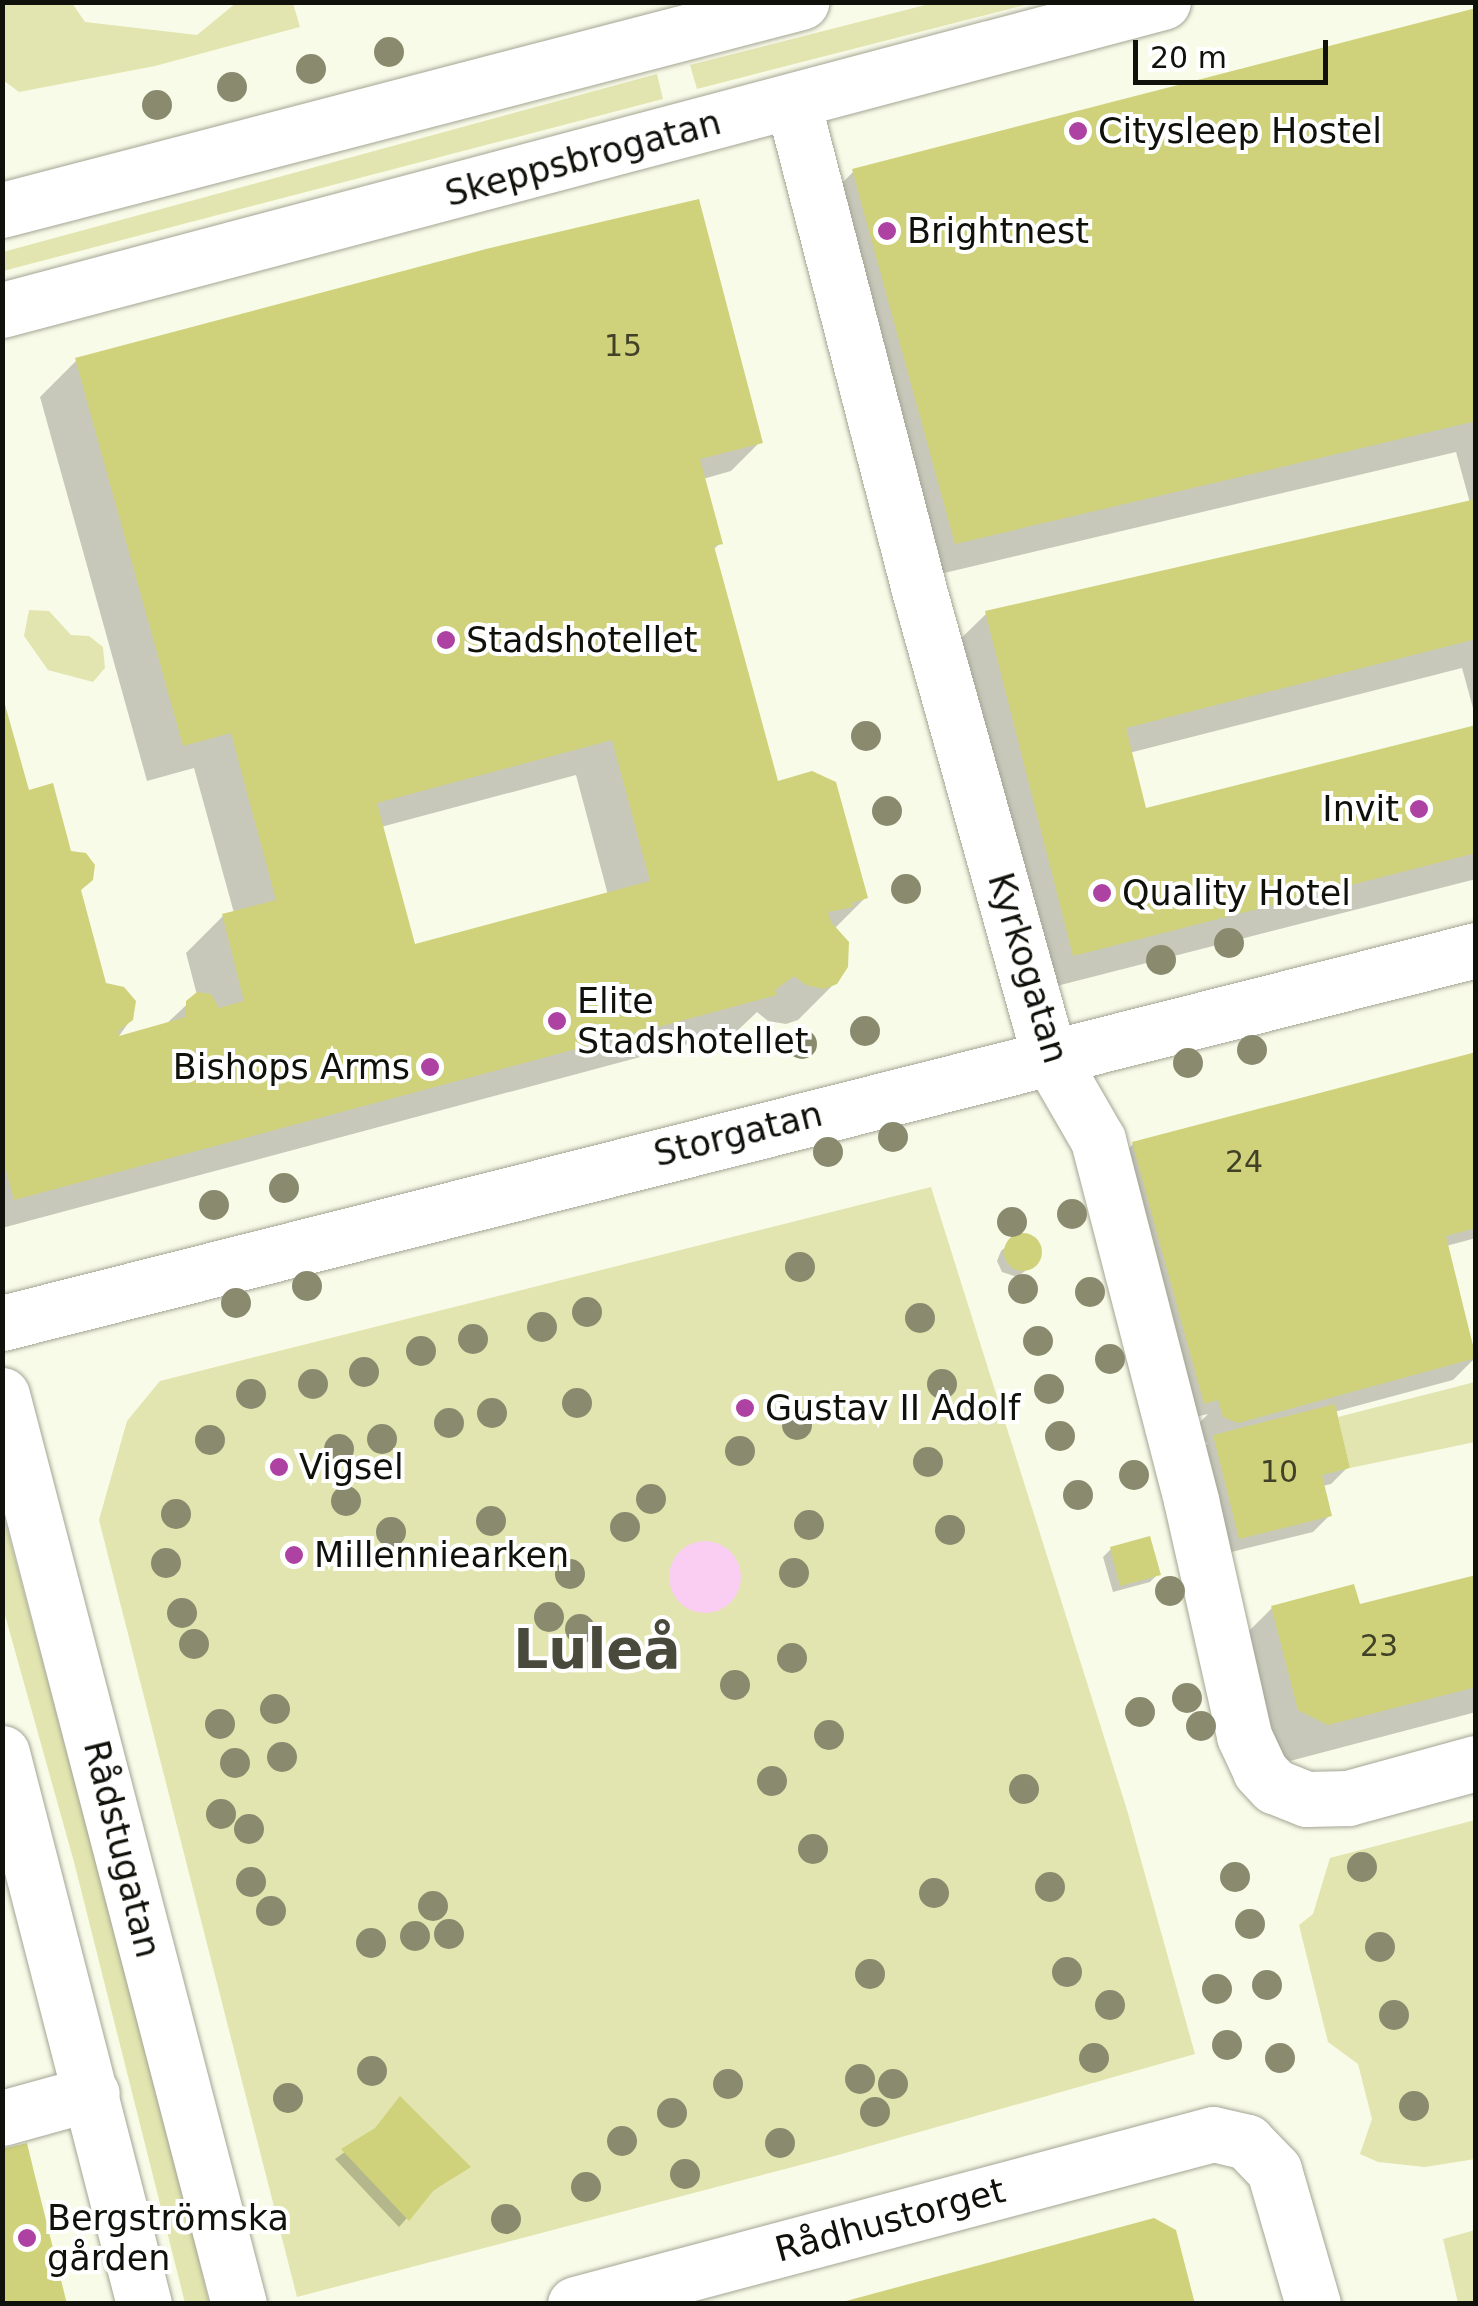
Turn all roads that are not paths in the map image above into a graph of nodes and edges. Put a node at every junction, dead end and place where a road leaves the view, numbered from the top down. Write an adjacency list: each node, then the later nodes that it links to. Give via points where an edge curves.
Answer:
1 (801, 2): 4 (street)
2 (1163, 2): 3 (street, Skeppsbrogatan)
3 (794, 103): 5 (street, Skeppsbrogatan); 7 (street, Kyrkogatan)
4 (2, 210)
5 (2, 310)
6 (1476, 950): 7 (street, Storgatan)
7 (1049, 1055): 8 (street, Storgatan); 11 (street, Kyrkogatan, via 1098,1140 1244,1736 1260,1771 1274,1786 1307,1799 1348,1798)
8 (2, 1323)
9 (2, 1396): 15 (street, Rådstugatan)
10 (2, 1753): 12 (street)
11 (1476, 1763)
12 (92, 2093): 13 (street); 14 (street)
13 (2, 2118)
14 (144, 2304)
15 (240, 2304)
16 (575, 2304): 17 (street, Rådhustorget, via 1205,2136 1247,2142 1274,2170)
17 (1313, 2304)

